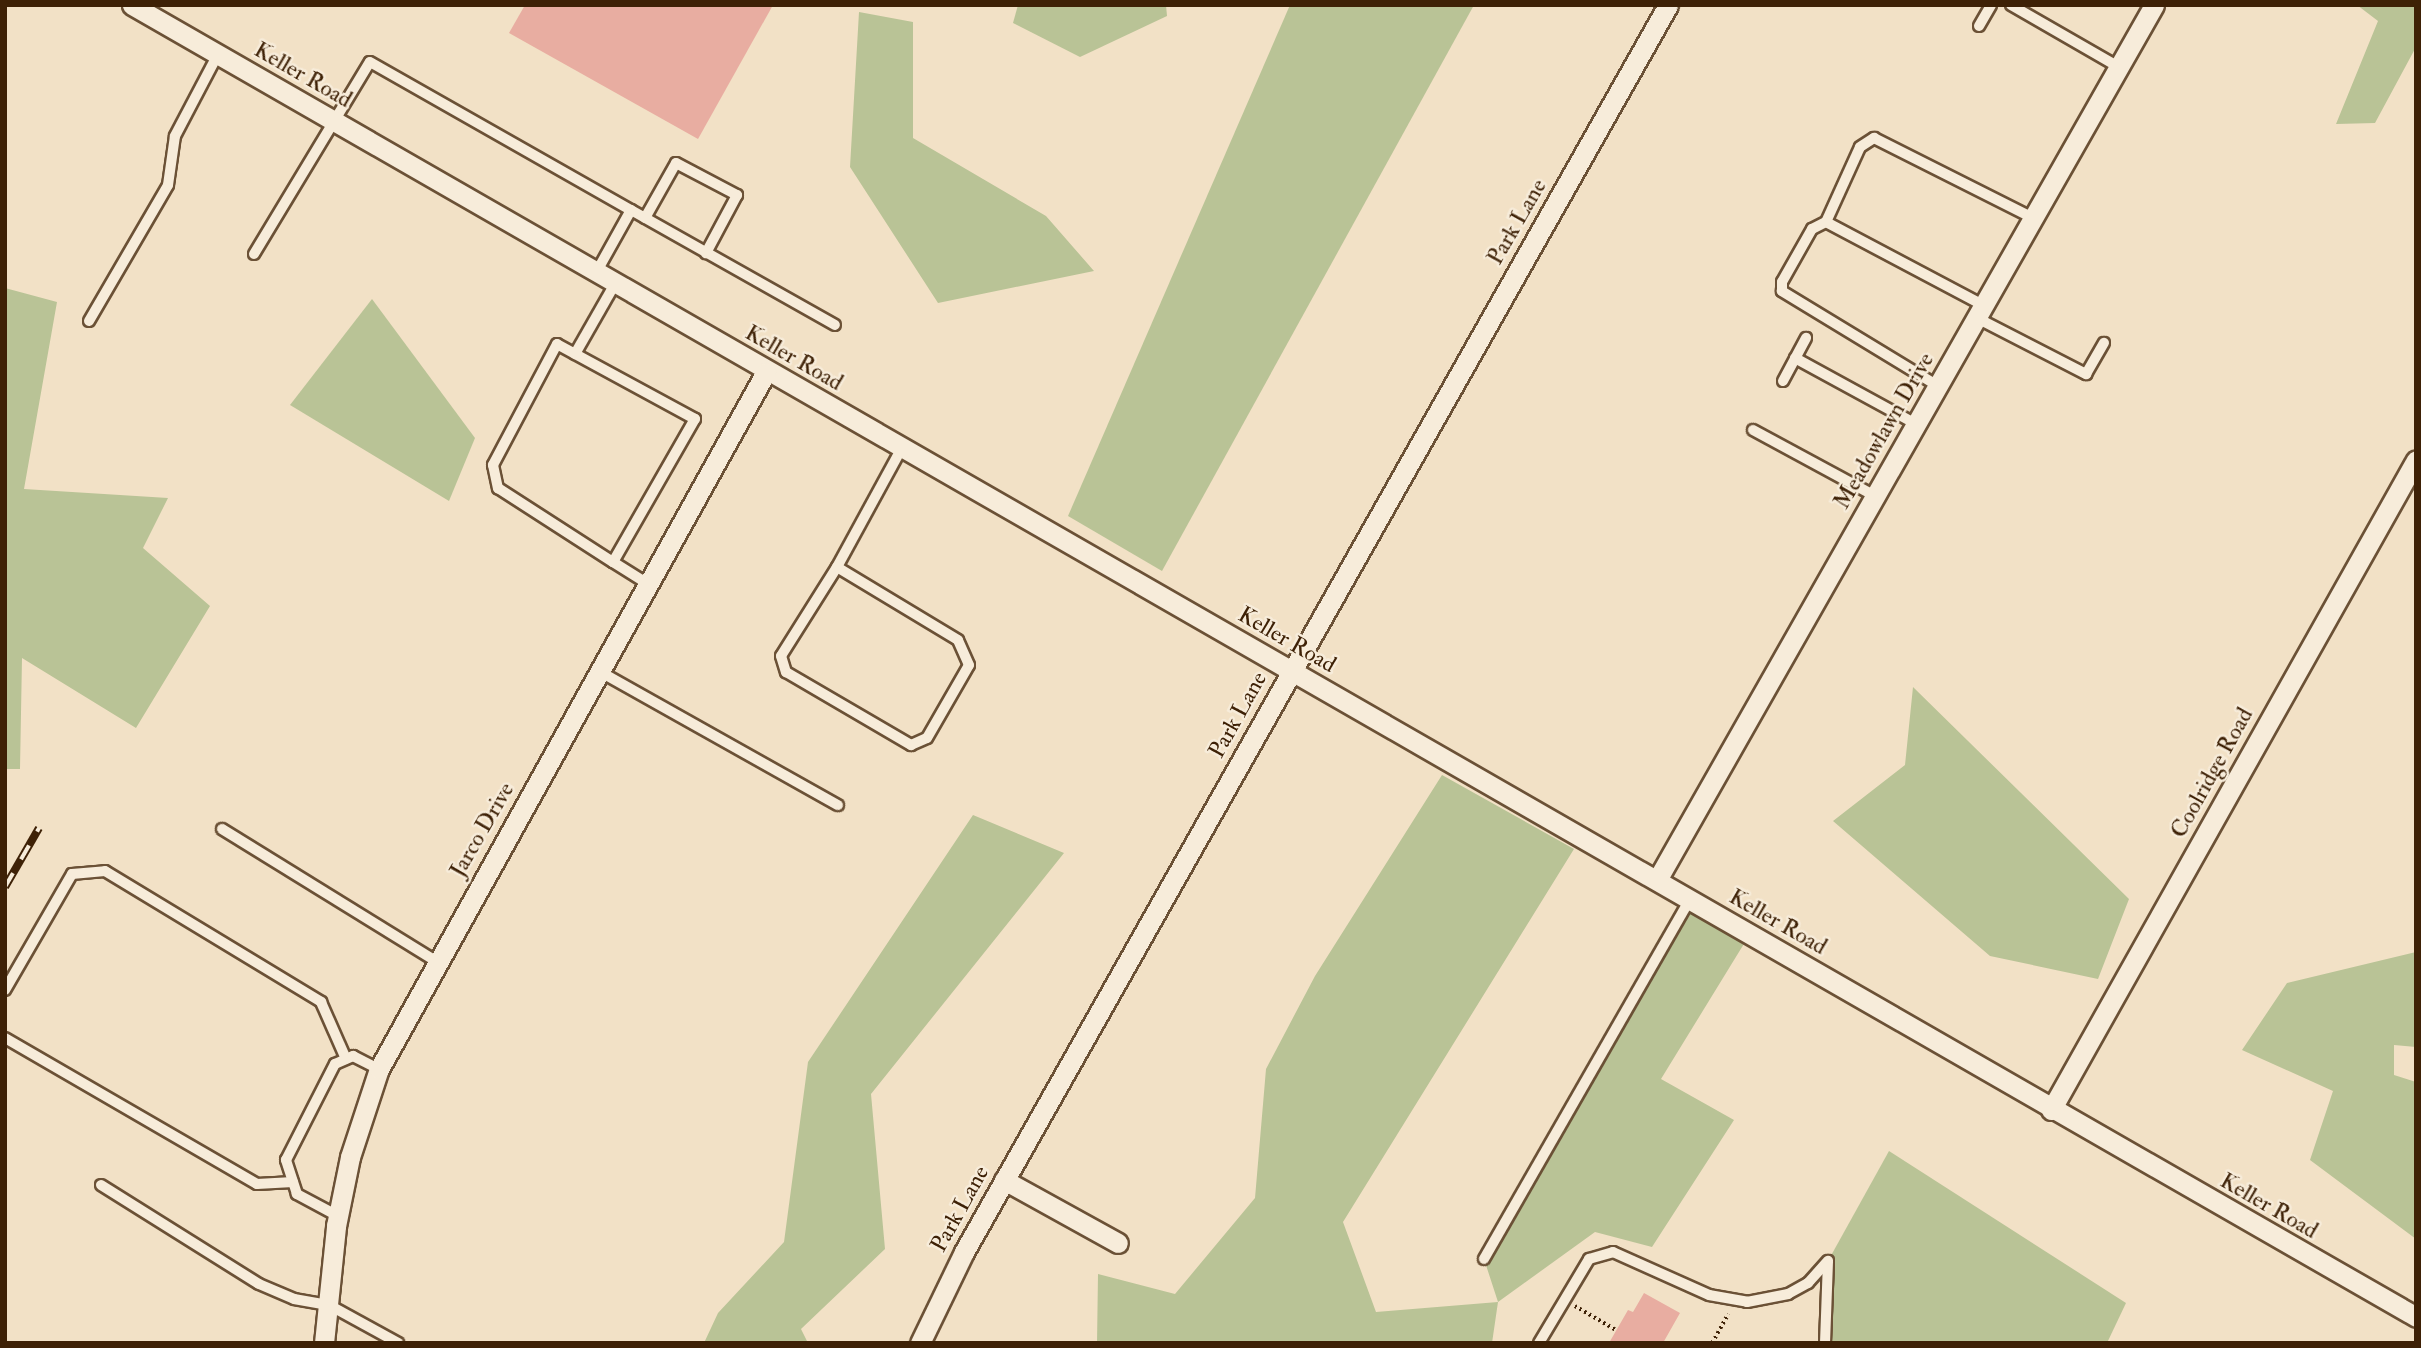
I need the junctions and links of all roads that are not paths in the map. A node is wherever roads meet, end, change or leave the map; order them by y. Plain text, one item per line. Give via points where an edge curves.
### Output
1 (132, 5) edge
2 (1668, 5) edge
3 (1991, 5) edge
4 (2011, 5) edge
5 (2154, 5) edge
6 (1979, 26) dead end
7 (218, 54) junction
8 (2119, 67) junction
9 (336, 123) junction
10 (631, 210) junction
11 (645, 218) junction
12 (2033, 218) junction
13 (1826, 222) junction
14 (706, 253) junction
15 (254, 254) dead end
16 (597, 271) junction
17 (616, 282) junction
18 (1980, 312) junction
19 (89, 321) dead end
20 (835, 325) dead end
21 (1806, 338) dead end
22 (2104, 343) dead end
23 (575, 354) junction
24 (1795, 358) junction
25 (766, 372) junction
26 (1783, 381) dead end
27 (1938, 386) junction
28 (1916, 424) junction
29 (1753, 430) dead end
30 (902, 448) junction
31 (2416, 460) edge
32 (1875, 496) junction
33 (613, 562) junction
34 (837, 567) junction
35 (648, 584) junction
36 (599, 671) junction
37 (1291, 671) junction
38 (838, 805) dead end
39 (222, 829) dead end
40 (1657, 880) junction
41 (1690, 899) junction
42 (436, 961) junction
43 (5, 990) edge
44 (5, 1038) edge
45 (346, 1059) junction
46 (379, 1069) junction
47 (2051, 1110) junction
48 (1004, 1180) junction
49 (293, 1182) junction
50 (101, 1185) dead end
51 (338, 1216) junction
52 (1118, 1243) dead end
53 (1484, 1259) dead end
54 (329, 1305) junction
55 (2416, 1317) edge
56 (324, 1343) edge
57 (398, 1343) edge
58 (920, 1343) edge
59 (1539, 1343) edge
60 (1825, 1343) edge

1 - 7 street, Keller Road
2 - 37 street, Park Lane
3 - 6 lane
4 - 8 lane
5 - 8 street, Meadowlawn Drive
7 - 9 street, Keller Road
7 - 19 lane via 175,136 167,185
8 - 12 street, Meadowlawn Drive
9 - 10 lane via 370,62
9 - 15 lane
9 - 16 street, Keller Road
10 - 11 lane
10 - 16 lane
11 - 14 lane
11 - 14 lane via 676,163 737,195
12 - 13 lane via 1874,138 1860,147
12 - 18 street, Meadowlawn Drive
13 - 18 lane
13 - 27 lane via 1812,229 1782,291
14 - 20 lane
16 - 17 street, Keller Road
17 - 23 lane
17 - 25 street, Keller Road
18 - 22 lane via 2086,374
18 - 27 street, Meadowlawn Drive
21 - 24 lane
23 - 33 lane via 695,418
23 - 33 lane via 557,344 494,465 498,488
24 - 26 lane
24 - 28 lane
25 - 30 street, Keller Road
25 - 35 street, Jarco Drive
27 - 28 street, Meadowlawn Drive
28 - 32 street, Meadowlawn Drive
29 - 32 lane
30 - 34 lane
30 - 37 street, Keller Road
31 - 47 street, Coolridge Road
32 - 40 street, Meadowlawn Drive
33 - 35 lane
34 - 34 lane via 958,640 969,665 927,738 911,746 786,672 781,656
35 - 36 street, Jarco Drive
36 - 38 lane
36 - 42 street, Jarco Drive
37 - 40 street, Keller Road
37 - 48 street, Park Lane
39 - 42 lane
40 - 41 street, Keller Road
41 - 47 street, Keller Road
41 - 53 lane
42 - 46 street, Jarco Drive
43 - 45 lane via 72,874 105,871 321,1002
44 - 49 lane via 257,1184
45 - 46 lane via 353,1056
45 - 49 lane via 335,1063 285,1160
46 - 51 street, Jarco Drive via 350,1157
47 - 55 street, Keller Road
48 - 52 street
48 - 58 street, Park Lane
49 - 51 lane via 297,1194
50 - 54 lane via 259,1284 294,1299
51 - 54 street, Jarco Drive
54 - 56 street, Jarco Drive
54 - 57 lane
59 - 60 lane via 1589,1259 1613,1252 1709,1295 1747,1302 1788,1294 1808,1283 1828,1261

